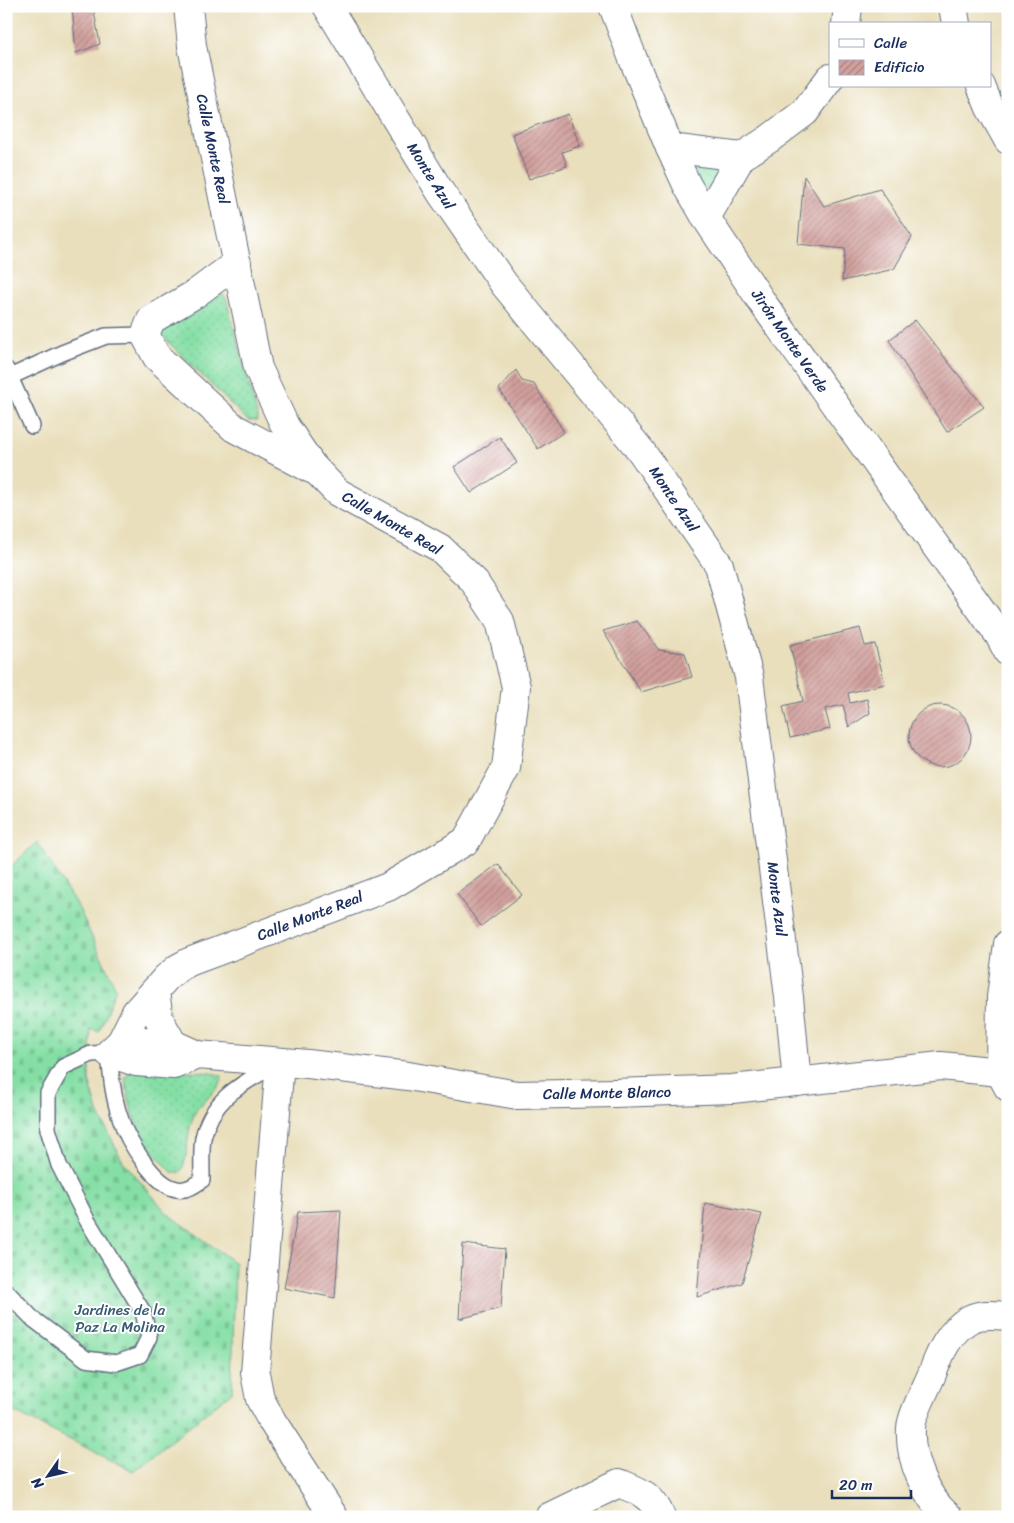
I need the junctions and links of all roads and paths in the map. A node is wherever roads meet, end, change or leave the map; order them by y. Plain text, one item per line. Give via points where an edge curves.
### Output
1 (188, 6) edge
2 (327, 6) edge
3 (613, 6) edge
4 (848, 6) edge
5 (953, 6) edge
6 (846, 22) edge
7 (956, 22) edge
8 (829, 79) edge
9 (982, 88) edge
10 (1008, 140) edge
11 (670, 148) junction
12 (741, 157) junction
13 (706, 218) junction
14 (236, 263) junction
15 (145, 335) junction
16 (8, 373) edge
17 (32, 426) dead end
18 (318, 472) junction
19 (1008, 652) edge
20 (1008, 944) edge
21 (155, 992) junction
22 (173, 1044) junction
23 (115, 1047) junction
24 (197, 1055) junction
25 (280, 1062) junction
26 (1004, 1080) edge
27 (797, 1082) junction
28 (6, 1292) edge
29 (1008, 1316) edge
30 (334, 1517) edge
31 (549, 1517) edge
32 (661, 1517) edge
33 (949, 1517) edge

1 - 14 street, Calle Monte Real via 192,46
2 - 27 street, Monte Azul via 441,194 504,284 642,451 719,565 750,677
3 - 11 street, Jirón Monte Verde
4 - 6 street
5 - 7 street
8 - 12 street via 805,112
9 - 10 street
11 - 12 street
11 - 13 street, Jirón Monte Verde
12 - 13 street
13 - 19 street, Jirón Monte Verde
14 - 15 street via 195,294 152,320
14 - 18 street, Calle Monte Real via 258,368 285,426
15 - 16 lane via 106,336
15 - 18 street via 157,357 234,428
16 - 17 lane
18 - 21 street, Calle Monte Real via 337,492 440,548 472,580 500,621 516,687 506,768 466,841 388,887 189,962 166,978
20 - 26 street via 1001,996
21 - 22 street via 159,1019
21 - 23 street, Calle Monte Real via 136,1012
22 - 23 street, Calle Monte Blanco via 134,1040
22 - 24 street, Calle Monte Blanco
23 - 24 street, Calle Monte Blanco via 136,1062 174,1065
23 - 25 lane via 112,1089 121,1122 140,1157 159,1180 177,1189 193,1187 202,1180 203,1139 209,1120 221,1100
23 - 28 lane, Calle Monte Blanco via 63,1067 48,1094 48,1129 59,1165 87,1220 143,1312 149,1337 140,1355 116,1363 86,1359 32,1319
24 - 25 street, Calle Monte Blanco
25 - 27 street, Calle Monte Blanco via 408,1076 517,1095 732,1089
25 - 30 street via 254,1373 260,1399 272,1421
26 - 27 street, Calle Monte Blanco via 941,1066
29 - 33 street via 972,1318 957,1328 942,1348 910,1426 912,1453 921,1481
31 - 32 street via 619,1483 643,1492 657,1507

